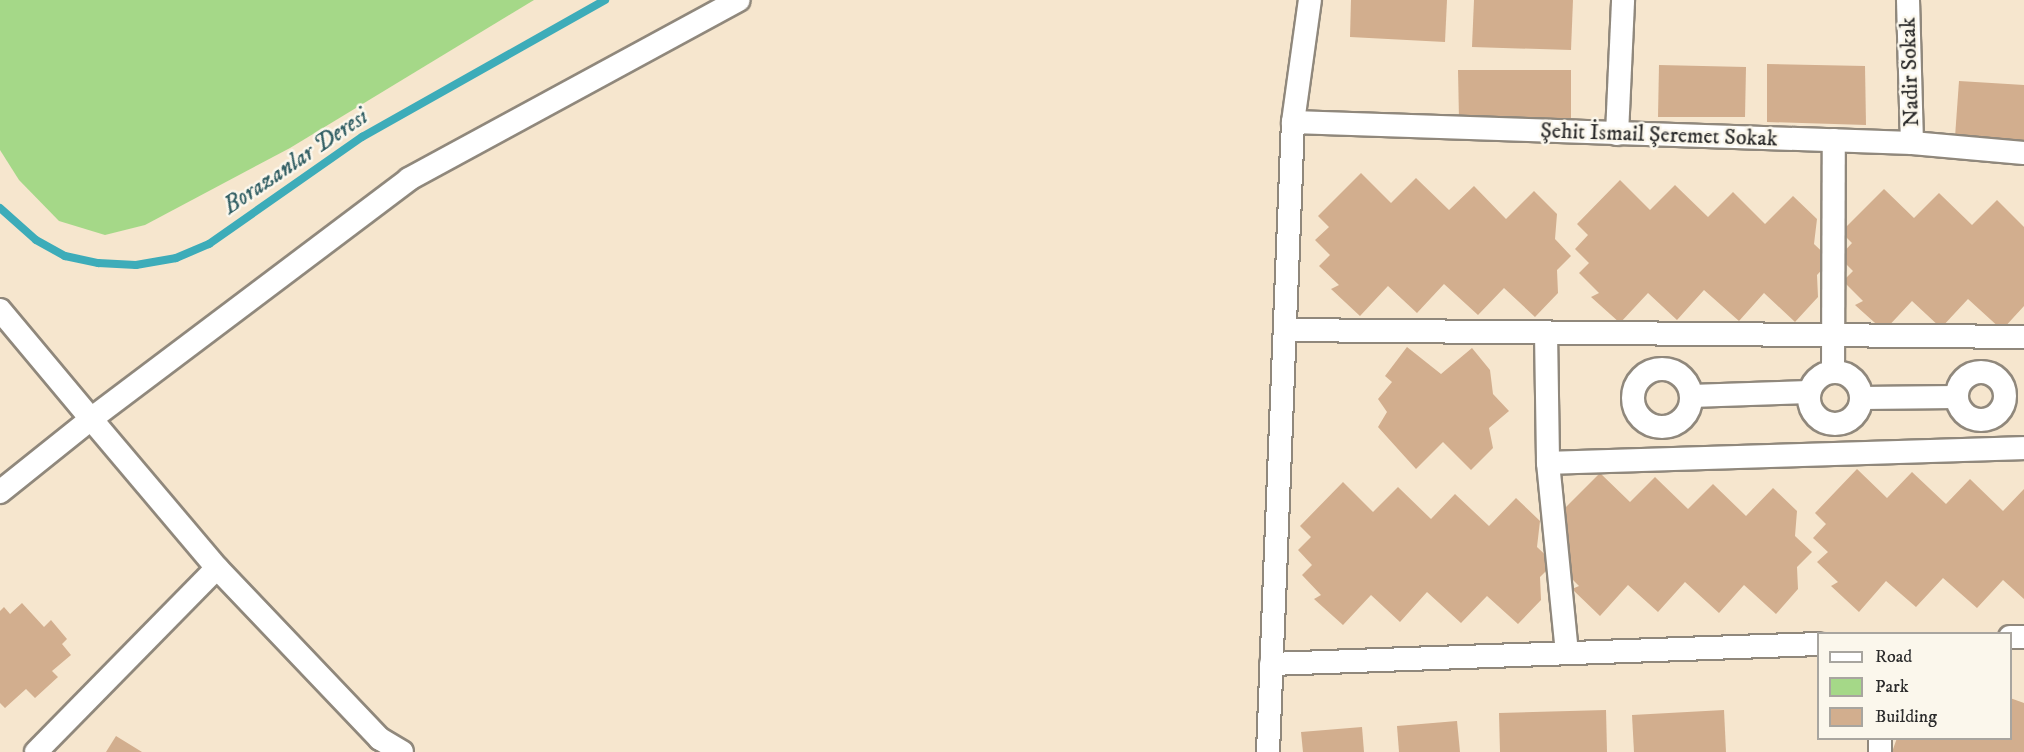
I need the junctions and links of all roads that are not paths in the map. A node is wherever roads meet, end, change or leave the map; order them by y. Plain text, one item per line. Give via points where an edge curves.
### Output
1 (739, 0) edge
2 (1310, 0) edge
3 (1623, 0) edge
4 (1908, 0) edge
5 (1293, 122) junction
6 (1617, 134) junction
7 (1834, 140) junction
8 (1912, 143) junction
9 (2024, 153) edge
10 (0, 310) edge
11 (1285, 330) junction
12 (1546, 332) junction
13 (1678, 334) junction
14 (1836, 335) junction
15 (1976, 337) junction
16 (2024, 337) edge
17 (1668, 369) junction
18 (1833, 371) junction
19 (1980, 373) junction
20 (1809, 392) junction
21 (1691, 396) junction
22 (1957, 397) junction
23 (1861, 399) junction
24 (90, 418) junction
25 (1976, 420) junction
26 (1831, 424) junction
27 (1664, 427) junction
28 (2024, 448) edge
29 (1973, 450) junction
30 (1831, 454) junction
31 (1669, 460) junction
32 (1548, 463) junction
33 (0, 492) edge
34 (217, 568) junction
35 (1817, 644) edge
36 (1567, 654) junction
37 (1271, 664) junction
38 (36, 752) edge
39 (402, 752) edge
40 (1268, 752) edge

1 - 24 street via 410,179
2 - 5 street
3 - 6 street
4 - 8 street, Nadir Sokak
5 - 6 street, Şehit İsmail Şeremet Sokak
5 - 11 street
6 - 7 street, Şehit İsmail Şeremet Sokak
7 - 8 street, Şehit İsmail Şeremet Sokak
7 - 14 street
8 - 9 street, Şehit İsmail Şeremet Sokak
10 - 24 street
11 - 12 street
11 - 37 street
12 - 13 street
12 - 32 street
13 - 14 street
13 - 17 street
14 - 15 street
14 - 18 street
15 - 16 street
15 - 19 street
17 - 21 street via 1685,380
17 - 27 street via 1658,369 1640,378 1632,397 1638,416 1646,423
18 - 20 street via 1818,378
18 - 23 street via 1850,376
19 - 22 street via 1961,383
19 - 25 street via 2000,382 2005,397 1992,417
20 - 21 street
20 - 26 street via 1816,416
21 - 27 street via 1686,414
22 - 23 street
22 - 25 street via 1962,411
23 - 26 street via 1848,421
24 - 33 street
24 - 34 street
25 - 29 street
26 - 30 street
27 - 31 street
28 - 29 street
29 - 30 street
30 - 31 street
31 - 32 street
32 - 36 street
34 - 38 street
34 - 39 street via 380,739
35 - 36 street
36 - 37 street
37 - 40 street

